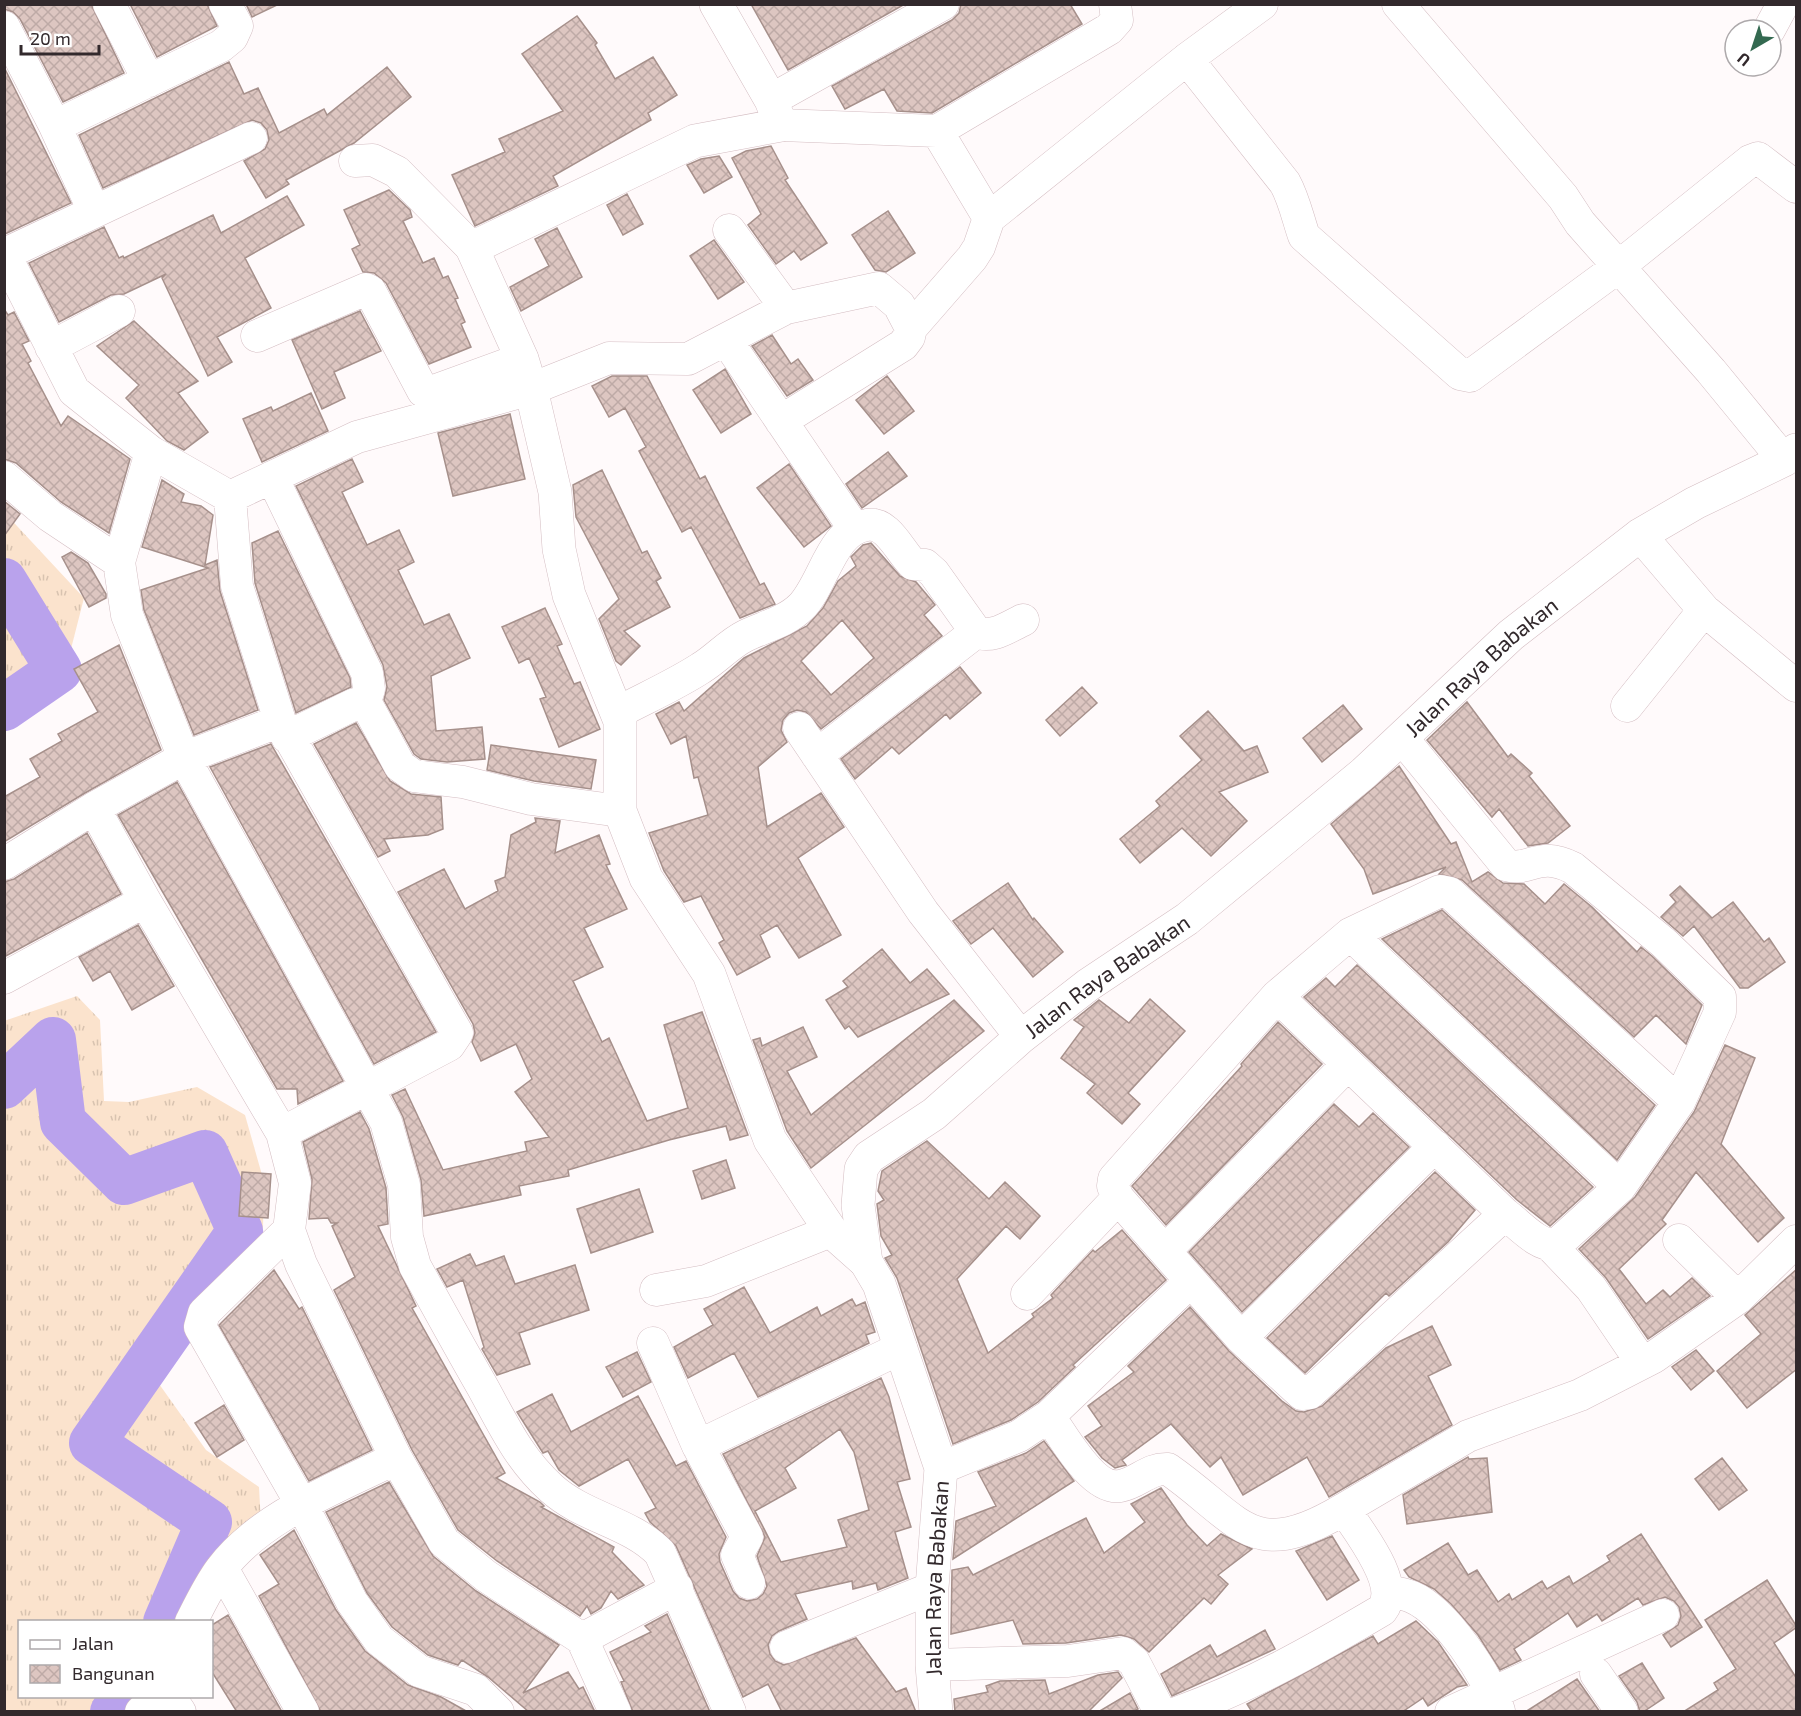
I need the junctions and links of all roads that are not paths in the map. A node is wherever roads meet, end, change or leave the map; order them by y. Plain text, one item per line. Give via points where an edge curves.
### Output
1 (109, 4) edge
2 (225, 4) edge
3 (716, 4) edge
4 (943, 4) edge
5 (1115, 4) edge
6 (1262, 4) edge
7 (1398, 4) edge
8 (1783, 4) edge
9 (1775, 18) edge
10 (4, 27) edge
11 (1187, 59) junction
12 (149, 81) junction
13 (776, 112) junction
14 (55, 126) junction
15 (937, 131) junction
16 (251, 138) dead end
17 (356, 160) dead end
18 (1797, 188) edge
19 (94, 211) junction
20 (989, 218) junction
21 (729, 230) dead end
22 (472, 248) junction
23 (5, 254) edge
24 (1618, 267) junction
25 (786, 308) junction
26 (119, 311) dead end
27 (911, 328) junction
28 (256, 336) dead end
29 (727, 341) junction
30 (51, 347) junction
31 (526, 374) junction
32 (781, 421) junction
33 (152, 452) junction
34 (1790, 455) edge
35 (4, 477) edge
36 (272, 477) junction
37 (230, 497) junction
38 (854, 528) junction
39 (1640, 535) junction
40 (119, 562) junction
41 (1704, 610) junction
42 (1023, 620) dead end
43 (976, 632) junction
44 (1797, 686) edge
45 (364, 705) junction
46 (1627, 706) dead end
47 (617, 713) junction
48 (799, 728) dead end
49 (284, 729) junction
50 (1402, 738) junction
51 (818, 755) junction
52 (184, 758) junction
53 (94, 808) junction
54 (620, 811) junction
55 (4, 864) edge
56 (145, 901) junction
57 (1350, 934) junction
58 (4, 978) edge
59 (1277, 996) junction
60 (1021, 1037) junction
61 (1348, 1064) junction
62 (368, 1088) junction
63 (1679, 1102) junction
64 (282, 1133) junction
65 (1435, 1146) junction
66 (1620, 1187) junction
67 (1118, 1198) junction
68 (1506, 1214) junction
69 (290, 1230) junction
70 (831, 1231) junction
71 (1679, 1240) dead end
72 (1797, 1241) edge
73 (1550, 1245) junction
74 (1165, 1251) junction
75 (866, 1262) junction
76 (1191, 1281) junction
77 (656, 1290) dead end
78 (1027, 1294) dead end
79 (1738, 1298) junction
80 (1241, 1338) junction
81 (653, 1343) dead end
82 (901, 1348) junction
83 (1642, 1363) junction
84 (1049, 1416) junction
85 (698, 1446) junction
86 (396, 1458) junction
87 (941, 1468) junction
88 (302, 1505) junction
89 (1344, 1509) junction
90 (222, 1568) junction
91 (749, 1583) dead end
92 (677, 1588) junction
93 (932, 1588) junction
94 (1389, 1591) junction
95 (1663, 1615) dead end
96 (192, 1620) edge
97 (582, 1639) junction
98 (786, 1647) dead end
99 (932, 1665) junction
100 (1596, 1674) dead end
101 (155, 1698) edge
102 (170, 1698) edge
103 (1496, 1701) edge
104 (141, 1712) edge
105 (180, 1712) edge
106 (303, 1712) edge
107 (498, 1712) edge
108 (615, 1712) edge
109 (730, 1712) edge
110 (936, 1712) edge
111 (1160, 1712) edge
112 (1179, 1712) edge
113 (1451, 1712) edge
114 (1622, 1712) edge

1 - 12 street
2 - 12 street via 237,27 232,37
3 - 13 street
4 - 13 street
5 - 15 street via 1117,20 1109,29
6 - 11 street
7 - 24 street
8 - 9 street
10 - 14 street
11 - 20 street
11 - 24 street via 1285,183 1304,236 1460,374 1470,376 1481,369
12 - 14 street
13 - 15 street
13 - 22 street via 695,141
14 - 19 street
15 - 20 street
16 - 19 street
17 - 22 street via 373,160 397,172
18 - 24 street via 1758,158 1750,161
19 - 23 street
20 - 27 street via 972,258
21 - 25 street
22 - 31 street
23 - 30 street
24 - 34 street
25 - 27 street via 879,288 899,305
25 - 29 street
26 - 30 street
27 - 32 street via 903,345
28 - 31 street via 366,289 423,391
29 - 31 street via 688,359 609,358
29 - 32 street
30 - 33 street via 74,391
31 - 36 street via 357,437
31 - 47 street via 555,492 559,549 569,595
32 - 38 street
33 - 37 street
33 - 40 street
34 - 39 street, Jalan Raya Babakan via 1695,502
35 - 40 street via 50,516
36 - 37 street
36 - 45 street via 367,673 369,689
37 - 49 street via 237,586
38 - 43 street via 875,524 884,530 913,564 925,565 934,573
38 - 47 street via 834,551 813,595 798,609 746,635 701,668
39 - 41 street
39 - 50 street, Jalan Raya Babakan via 1511,635
40 - 52 street via 127,615
41 - 44 street
41 - 46 street
42 - 43 street via 993,633
43 - 51 street
45 - 49 street via 355,704
45 - 54 street via 400,766 414,776 454,780 531,799
47 - 54 street
48 - 51 street
49 - 52 street
49 - 62 street via 457,1033 449,1045
50 - 60 street, Jalan Raya Babakan via 1186,919 1088,985
50 - 63 street via 1506,865 1544,859 1573,868 1664,943 1720,997 1720,1012
51 - 60 street via 923,912
52 - 53 street
52 - 62 street
53 - 55 street
53 - 56 street
54 - 70 street via 646,878 709,974 771,1140
56 - 58 street
56 - 64 street
57 - 59 street
57 - 63 street via 1440,891 1450,893
57 - 66 street
59 - 61 street
59 - 67 street via 1114,1179
60 - 75 street, Jalan Raya Babakan via 934,1114 869,1157 861,1169 858,1205
61 - 65 street
61 - 74 street
62 - 64 street
62 - 92 street via 386,1122 404,1185 406,1237 415,1266 525,1463 582,1511 649,1542 660,1553
63 - 66 street
64 - 69 street via 295,1183
65 - 68 street
65 - 80 street
66 - 73 street via 1556,1245
67 - 74 street
67 - 78 street
68 - 73 street
68 - 80 street via 1310,1393 1302,1394
69 - 86 street via 301,1264
69 - 88 street via 204,1313 200,1327
70 - 75 street
70 - 77 street via 706,1281
71 - 79 street
72 - 79 street
73 - 83 street via 1591,1287
74 - 76 street
75 - 82 street, Jalan Raya Babakan via 879,1284
76 - 80 street
76 - 84 street
79 - 83 street
81 - 85 street
82 - 85 street
82 - 87 street, Jalan Raya Babakan
83 - 89 street via 1580,1395 1468,1436
84 - 87 street via 1019,1437
84 - 89 street via 1092,1476 1106,1486 1120,1486 1152,1470 1168,1469 1244,1528 1264,1536 1316,1526
85 - 91 street via 747,1537 737,1555
86 - 88 street
86 - 97 street via 444,1542 486,1576
87 - 93 street, Jalan Raya Babakan
88 - 90 street via 261,1531
88 - 107 street via 352,1602 379,1640 419,1671 476,1690
89 - 94 street via 1376,1559
90 - 96 street
90 - 106 street
92 - 97 street
92 - 109 street
93 - 98 street
93 - 99 street, Jalan Raya Babakan
94 - 103 street via 1413,1598 1451,1628
94 - 112 street via 1389,1602 1382,1610 1310,1652 1232,1692
95 - 103 street
97 - 108 street
99 - 110 street, Jalan Raya Babakan
99 - 111 street via 1068,1661 1123,1653 1134,1662
100 - 114 street
101 - 104 street
102 - 105 street
103 - 113 street

